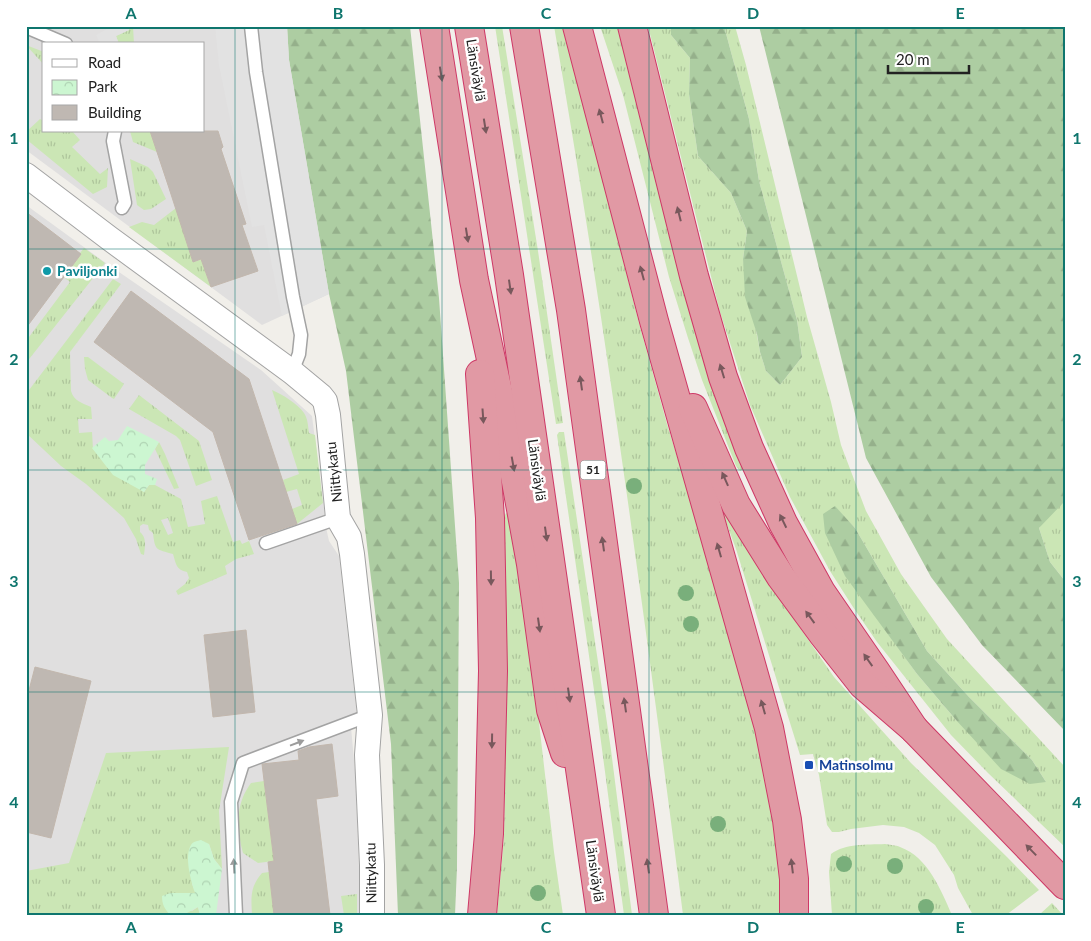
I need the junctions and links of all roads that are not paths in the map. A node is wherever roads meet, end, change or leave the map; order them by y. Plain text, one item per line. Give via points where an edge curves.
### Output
1 (251, 26) edge
2 (434, 26) edge
3 (469, 26) edge
4 (524, 26) edge
5 (577, 26) edge
6 (632, 26) edge
7 (26, 27) edge
8 (61, 42) edge
9 (115, 132) edge
10 (26, 175) edge
11 (122, 208) dead end
12 (474, 280) junction
13 (654, 321) junction
14 (292, 372) junction
15 (338, 518) junction
16 (266, 543) dead end
17 (370, 715) junction
18 (914, 729) junction
19 (587, 816) junction
20 (1065, 885) edge
21 (236, 915) edge
22 (372, 915) edge
23 (482, 915) edge
24 (601, 915) edge
25 (654, 915) edge
26 (794, 915) edge

1 - 14 lane via 301,335 299,354
2 -> 12 highway
3 -> 19 highway, Länsiväylä
25 -> 4 highway, 51 via 571,310
13 -> 5 highway
18 -> 6 highway via 821,592 783,523 749,448 723,377 694,276
7 - 8 lane
9 - 11 lane via 113,141 125,203
10 - 14 street, Niittykatu
12 -> 19 highway via 531,564 551,710
12 -> 23 highway via 490,518 493,671 489,834
18 -> 13 highway via 863,685 822,634 736,505
26 -> 13 highway via 794,879 787,820 769,728
14 - 15 street, Niittykatu via 325,401
15 - 16 lane
15 - 17 street, Niittykatu via 349,537 352,554
21 -> 17 lane via 231,802 242,763
17 - 22 street, Niittykatu
20 -> 18 highway
19 - 24 highway, Länsiväylä

